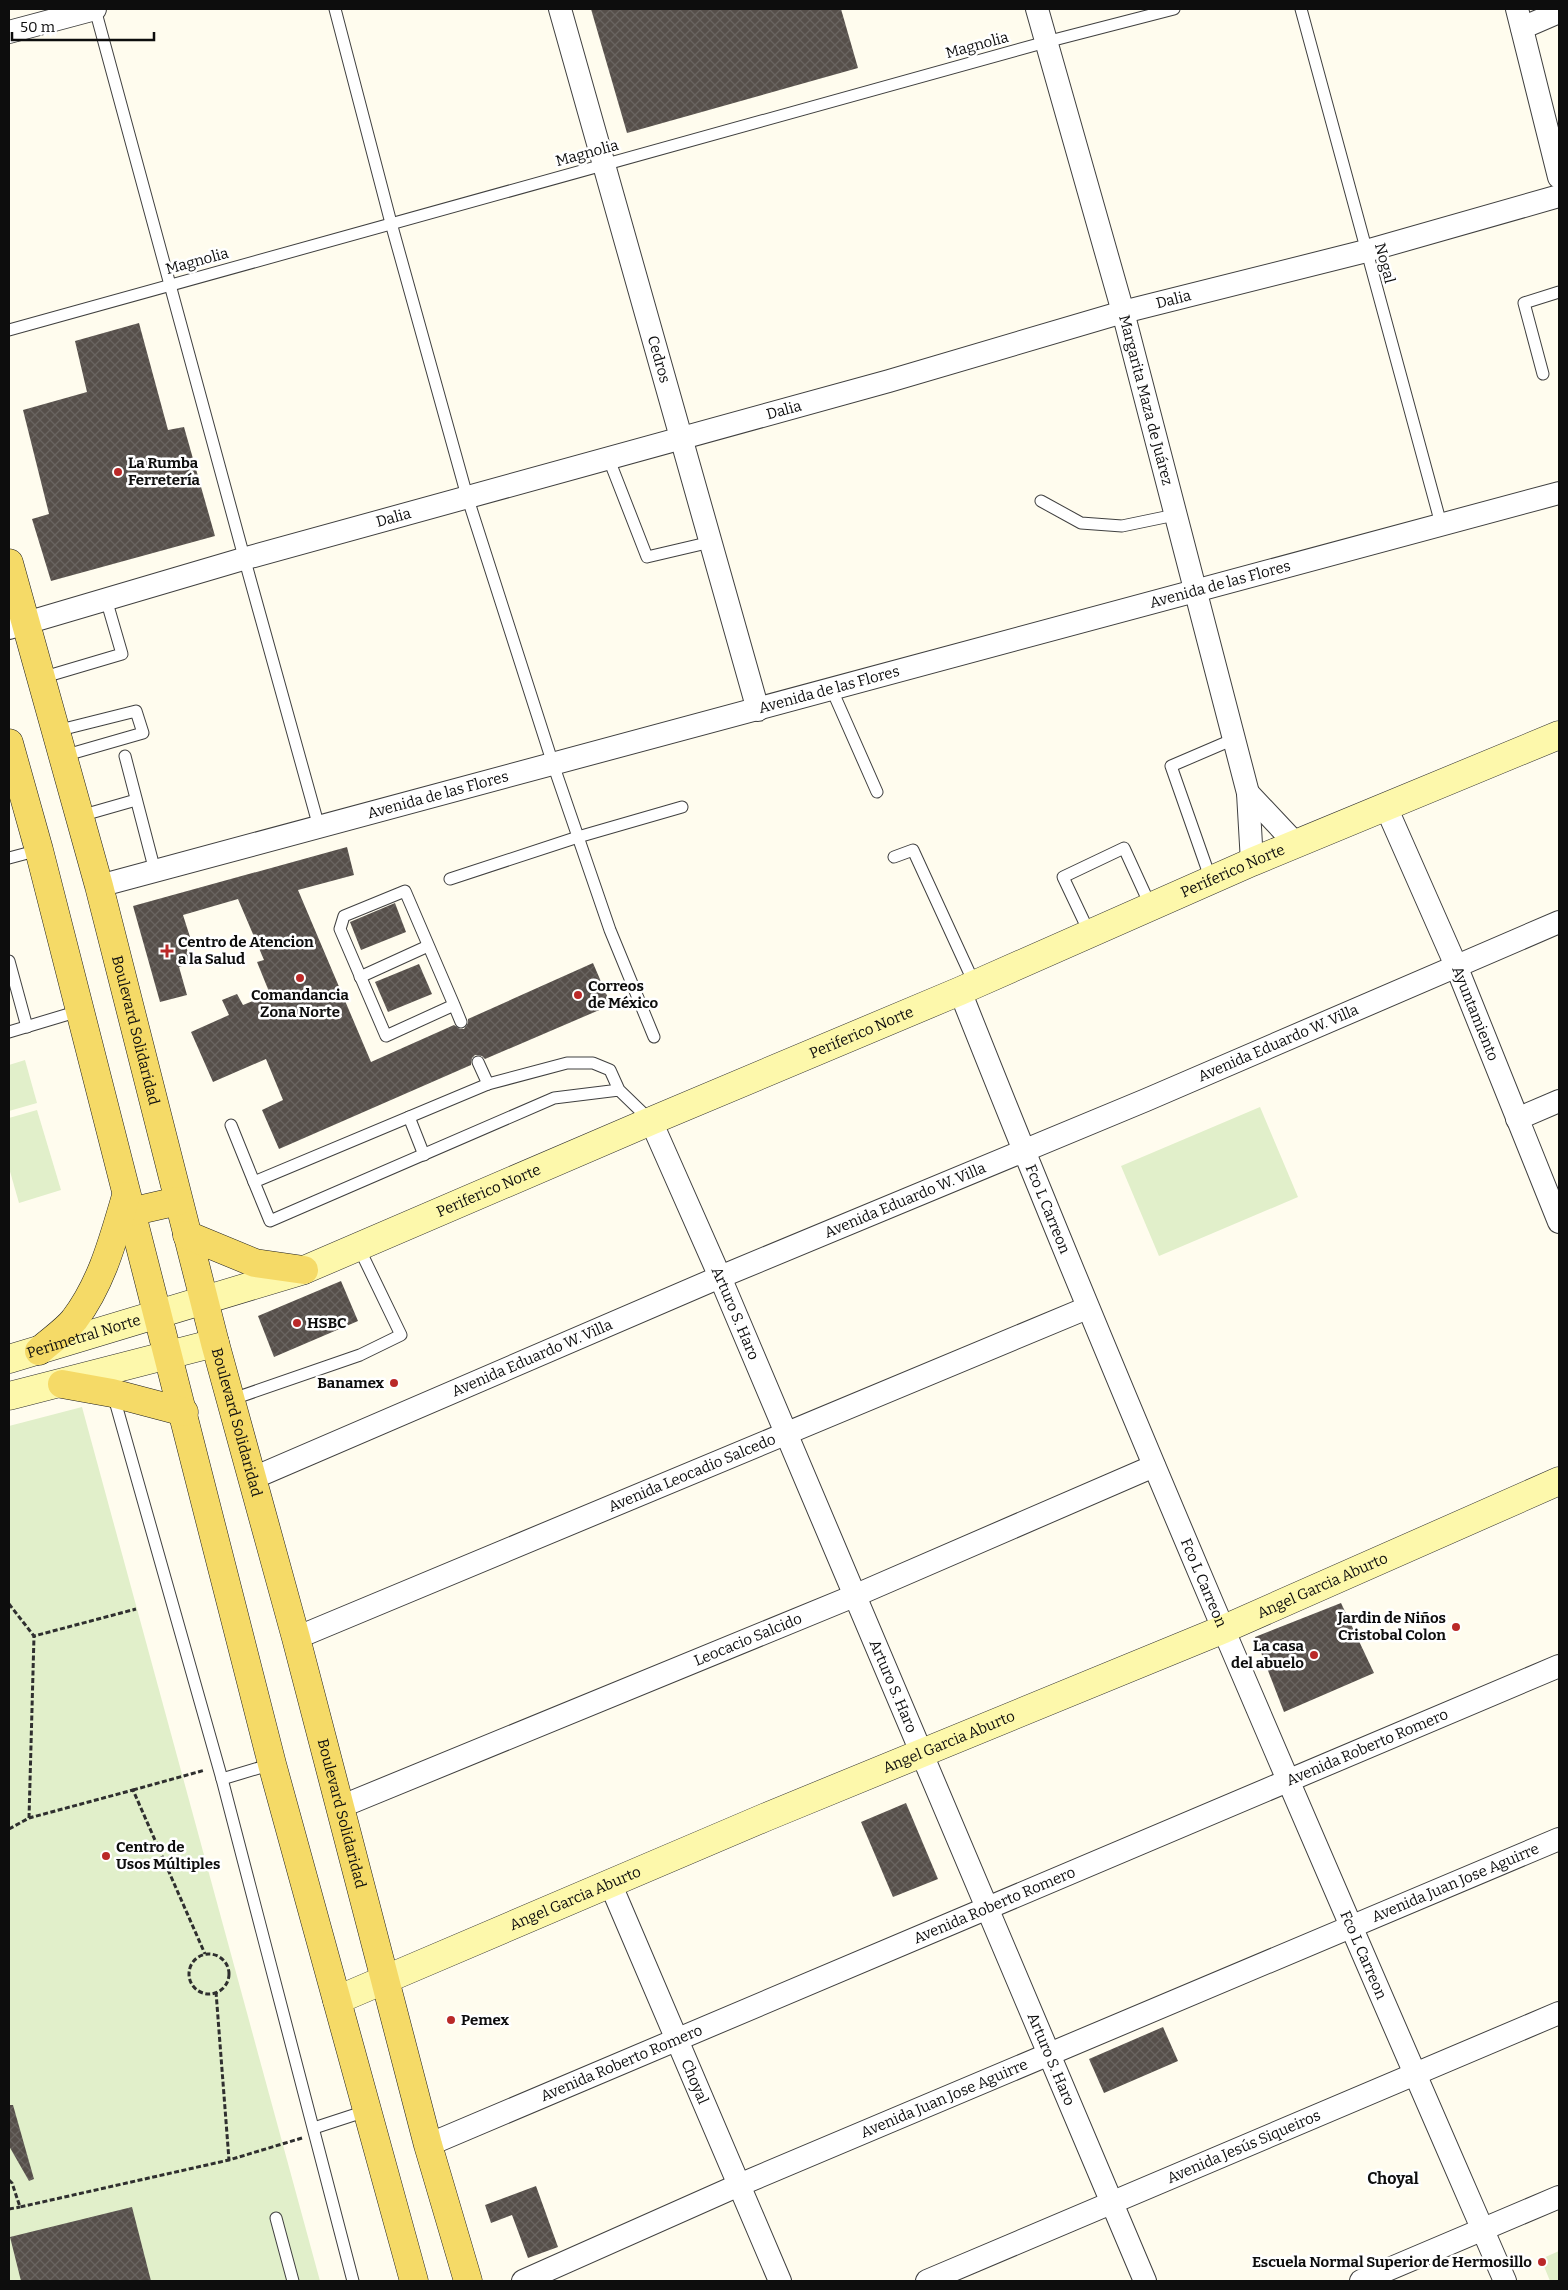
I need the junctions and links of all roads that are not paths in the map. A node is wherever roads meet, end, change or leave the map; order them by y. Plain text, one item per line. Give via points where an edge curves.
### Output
1 (95, 9) edge
2 (335, 9) edge
3 (560, 9) edge
4 (1037, 9) edge
5 (1174, 9) edge
6 (1301, 9) edge
7 (1559, 12) edge
8 (1520, 18) edge
9 (9, 32) edge
10 (1046, 42) junction
11 (604, 164) junction
12 (1559, 177) edge
13 (1559, 196) edge
14 (391, 223) junction
15 (1366, 251) junction
16 (171, 284) junction
17 (1559, 292) edge
18 (1123, 312) junction
19 (9, 330) edge
20 (1543, 374) dead end
21 (682, 437) junction
22 (608, 457) junction
23 (1559, 493) edge
24 (467, 496) junction
25 (1041, 501) dead end
26 (1175, 515) junction
27 (1441, 524) junction
28 (712, 542) junction
29 (243, 559) junction
30 (9, 563) edge
31 (1195, 590) junction
32 (106, 599) junction
33 (17, 626) edge
34 (41, 678) junction
35 (832, 690) junction
36 (758, 710) junction
37 (1559, 735) edge
38 (1234, 739) junction
39 (9, 743) edge
40 (59, 743) junction
41 (125, 756) dead end
42 (553, 764) junction
43 (877, 792) dead end
44 (1248, 793) junction
45 (16, 794) edge
46 (136, 800) junction
47 (682, 807) dead end
48 (1386, 807) junction
49 (80, 816) junction
50 (318, 827) junction
51 (578, 837) junction
52 (1296, 844) junction
53 (39, 850) junction
54 (894, 857) dead end
55 (9, 858) edge
56 (1252, 862) junction
57 (155, 871) junction
58 (450, 879) dead end
59 (1212, 880) junction
60 (100, 886) junction
61 (1152, 907) junction
62 (1559, 922) edge
63 (1090, 934) junction
64 (428, 946) junction
65 (9, 961) edge
66 (1457, 968) junction
67 (360, 977) junction
68 (968, 988) junction
69 (454, 1005) junction
70 (79, 1011) junction
71 (461, 1022) dead end
72 (27, 1027) junction
73 (9, 1032) edge
74 (654, 1037) dead end
75 (478, 1062) dead end
76 (488, 1084) junction
77 (619, 1090) junction
78 (1559, 1102) edge
79 (409, 1117) junction
80 (1517, 1119) junction
81 (651, 1121) junction
82 (231, 1125) dead end
83 (1024, 1152) junction
84 (424, 1155) junction
85 (254, 1182) junction
86 (178, 1201) junction
87 (128, 1203) junction
88 (1559, 1222) edge
89 (187, 1235) junction
90 (359, 1248) junction
91 (304, 1270) junction
92 (720, 1277) junction
93 (204, 1301) junction
94 (1087, 1308) junction
95 (157, 1313) junction
96 (214, 1343) junction
97 (39, 1351) junction
98 (168, 1355) junction
99 (9, 1359) edge
100 (62, 1384) junction
101 (112, 1393) junction
102 (9, 1396) edge
103 (230, 1400) junction
104 (184, 1412) junction
105 (786, 1434) junction
106 (1154, 1466) junction
107 (251, 1479) junction
108 (1559, 1481) edge
109 (854, 1596) junction
110 (1224, 1629) junction
111 (296, 1638) junction
112 (1559, 1666) edge
113 (922, 1754) junction
114 (272, 1764) junction
115 (222, 1779) junction
116 (1288, 1782) junction
117 (340, 1807) junction
118 (1559, 1839) edge
119 (610, 1883) junction
120 (987, 1907) junction
121 (1352, 1927) junction
122 (386, 1980) junction
123 (337, 2000) junction
124 (1559, 2013) edge
125 (676, 2039) junction
126 (1049, 2055) junction
127 (1416, 2073) junction
128 (366, 2111) junction
129 (315, 2131) junction
130 (428, 2145) junction
131 (739, 2186) junction
132 (1559, 2197) edge
133 (1113, 2204) junction
134 (276, 2218) dead end
135 (1483, 2230) junction
136 (293, 2281) edge
137 (353, 2281) edge
138 (414, 2281) edge
139 (468, 2281) edge
140 (523, 2281) edge
141 (780, 2281) edge
142 (927, 2281) edge
143 (1145, 2281) edge
144 (1361, 2281) edge
145 (1505, 2281) edge

1 - 9 street
1 - 16 lane
2 - 14 lane
3 - 11 street, Cedros
4 - 10 street, Margarita Maza de Juárez
5 - 10 lane, Magnolia
6 - 15 lane, Nogal
7 - 8 street
8 - 12 street
10 - 11 lane, Magnolia
10 - 18 street, Margarita Maza de Juárez
11 - 14 lane, Magnolia
11 - 21 street, Cedros
13 - 15 street, Dalia
14 - 16 lane, Magnolia
14 - 24 lane
15 - 18 street, Dalia
15 - 27 lane, Nogal
16 - 19 lane, Magnolia
16 - 29 lane
17 - 20 lane via 1524,303
18 - 21 street, Dalia via 889,381
18 - 26 street, Margarita Maza de Juárez
21 - 22 street, Dalia
21 - 28 street, Cedros
22 - 24 street, Dalia
22 - 28 lane via 647,557
23 - 27 street, Avenida de las Flores
24 - 29 street, Dalia
24 - 42 lane
25 - 26 lane via 1081,523 1122,526
26 - 31 street, Margarita Maza de Juárez
27 - 31 street, Avenida de las Flores
28 - 36 street, Cedros
29 - 32 street, Dalia
29 - 50 lane
30 - 33 main road, Boulevard Solidaridad
31 - 35 street, Avenida de las Flores
31 - 38 street, Margarita Maza de Juárez
32 - 33 street, Dalia
32 - 34 lane via 122,654
33 - 34 main road, Boulevard Solidaridad
34 - 40 main road, Boulevard Solidaridad
35 - 36 street, Avenida de las Flores
35 - 43 lane
36 - 42 street, Avenida de las Flores
37 - 48 street, Periferico Norte
38 - 44 street, Margarita Maza de Juárez
38 - 59 lane via 1171,766
39 - 45 main road
40 - 40 lane via 143,733 136,711
40 - 49 main road, Boulevard Solidaridad
41 - 46 lane
42 - 50 street, Avenida de las Flores
42 - 51 lane
44 - 52 street, Margarita Maza de Juárez
44 - 56 street, Margarita Maza de Juárez
45 - 53 main road
46 - 49 lane
46 - 57 lane
47 - 51 lane
48 - 52 street, Periferico Norte
48 - 66 street, Ayuntamiento
49 - 60 main road, Boulevard Solidaridad
50 - 57 street, Avenida de las Flores
51 - 58 lane
51 - 74 lane via 610,930
52 - 56 street, Periferico Norte
53 - 55 lane
53 - 70 main road
54 - 68 lane via 913,850
56 - 59 street, Periferico Norte
57 - 60 street, Avenida de las Flores
59 - 61 street, Periferico Norte
60 - 86 main road, Boulevard Solidaridad
61 - 63 street, Periferico Norte
61 - 63 lane via 1124,848 1063,876
62 - 66 street, Avenida Eduardo W. Villa
63 - 68 street, Periferico Norte
64 - 67 lane
64 - 67 lane via 405,891 344,916 340,929
64 - 69 lane
65 - 72 lane
66 - 80 street, Ayuntamiento
66 - 83 street, Avenida Eduardo W. Villa
67 - 69 lane via 386,1036
68 - 81 street, Periferico Norte
68 - 83 street, Fco L Carreon
69 - 71 lane
70 - 72 lane
70 - 87 main road
72 - 73 lane
75 - 76 lane
76 - 77 lane via 567,1063 593,1063 610,1070
76 - 79 lane
77 - 81 lane
77 - 84 lane via 554,1098
78 - 80 street
79 - 84 lane
79 - 85 lane
80 - 88 street, Ayuntamiento
81 - 90 street, Periferico Norte
81 - 92 street, Arturo S. Haro
82 - 85 lane
83 - 92 street, Avenida Eduardo W. Villa
83 - 94 street, Fco L Carreon
84 - 85 lane via 270,1221
86 - 87 main road
86 - 89 main road, Boulevard Solidaridad
87 - 95 main road
87 - 97 main road via 96,1285 73,1321
89 - 91 main road via 255,1263
89 - 93 main road, Boulevard Solidaridad
90 - 91 street, Periferico Norte
90 - 103 lane via 401,1335 360,1355
91 - 93 street, Periferico Norte
92 - 105 street, Arturo S. Haro
92 - 107 street, Avenida Eduardo W. Villa
93 - 95 street, Periferico Norte
93 - 96 main road, Boulevard Solidaridad
94 - 105 street, Avenida Leocadio Salcedo
94 - 106 street, Fco L Carreon
95 - 97 street, Perimetral Norte
95 - 98 main road
96 - 98 street
96 - 103 main road, Boulevard Solidaridad
97 - 99 street, Perimetral Norte
98 - 100 street
98 - 104 main road
100 - 101 main road
100 - 102 street
101 - 104 main road
101 - 115 lane
103 - 107 main road, Boulevard Solidaridad
104 - 114 main road
105 - 109 street, Arturo S. Haro
105 - 111 street, Avenida Leocadio Salcedo
106 - 109 street, Leocacio Salcido
106 - 110 street, Fco L Carreon
107 - 111 main road, Boulevard Solidaridad
108 - 110 street, Angel Garcia Aburto
109 - 113 street, Arturo S. Haro
109 - 117 street, Leocacio Salcido
110 - 113 street, Angel Garcia Aburto
110 - 116 street, Fco L Carreon
111 - 117 main road, Boulevard Solidaridad
112 - 116 street, Avenida Roberto Romero
113 - 119 street, Angel Garcia Aburto
113 - 120 street, Arturo S. Haro
114 - 115 lane
114 - 123 main road
115 - 129 lane
116 - 120 street, Avenida Roberto Romero
116 - 121 street, Fco L Carreon
117 - 122 main road, Boulevard Solidaridad
118 - 121 street, Avenida Juan Jose Aguirre
119 - 122 street, Angel Garcia Aburto
119 - 125 street, Choyal
120 - 125 street, Avenida Roberto Romero
120 - 126 street, Arturo S. Haro
121 - 126 street, Avenida Juan Jose Aguirre
121 - 127 street, Fco L Carreon
122 - 123 street, Angel Garcia Aburto
122 - 130 main road, Boulevard Solidaridad
123 - 128 main road
124 - 127 street, Avenida Jesús Siqueiros
125 - 130 street, Avenida Roberto Romero
125 - 131 street, Choyal
126 - 131 street, Avenida Juan Jose Aguirre
126 - 133 street, Arturo S. Haro
127 - 133 street, Avenida Jesús Siqueiros
127 - 135 street, Fco L Carreon
128 - 129 lane
128 - 138 main road
129 - 137 lane
130 - 139 main road, Boulevard Solidaridad
131 - 140 street, Avenida Juan Jose Aguirre
131 - 141 street, Choyal
132 - 135 street
133 - 142 street, Avenida Jesús Siqueiros
133 - 143 street, Arturo S. Haro
134 - 136 lane
135 - 144 street
135 - 145 street, Fco L Carreon

